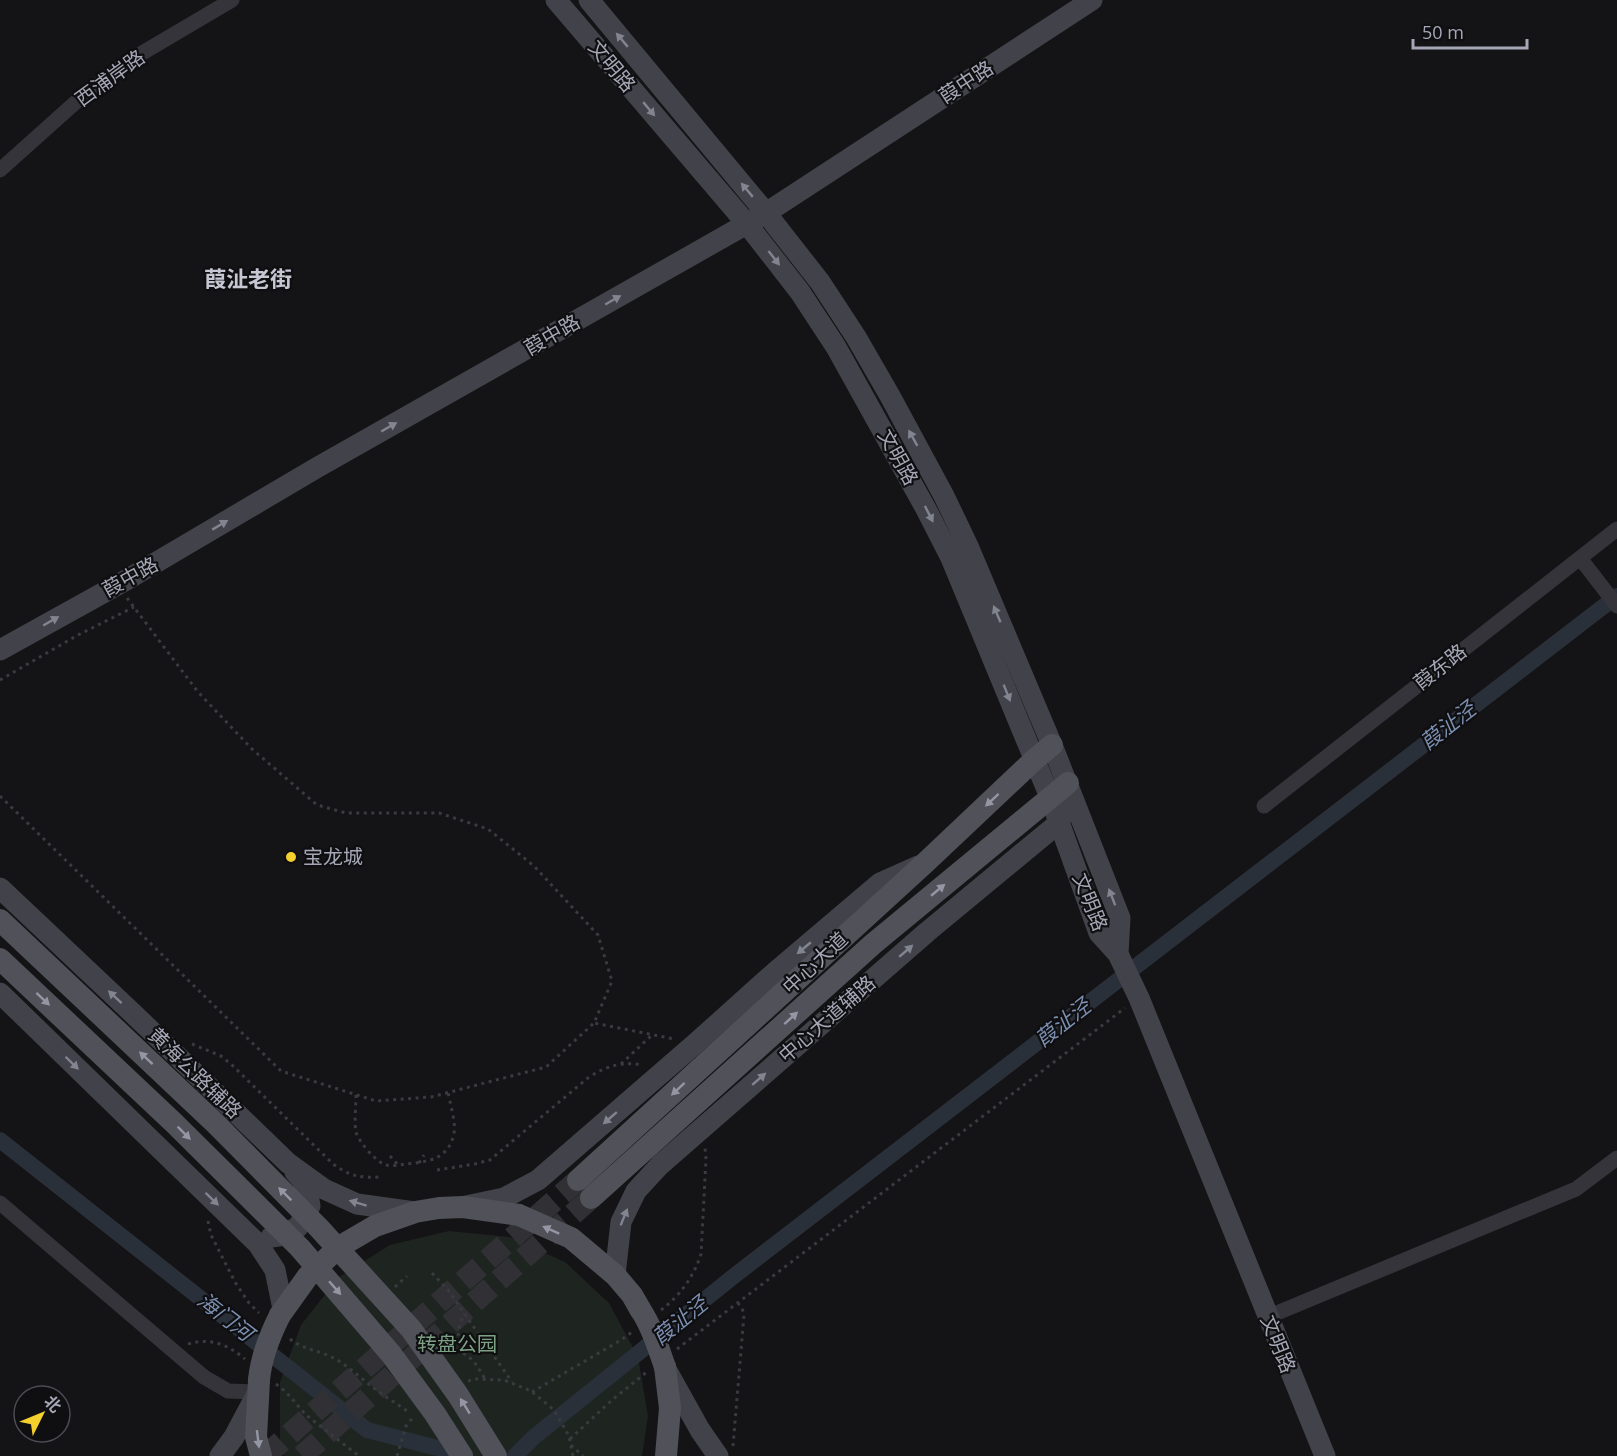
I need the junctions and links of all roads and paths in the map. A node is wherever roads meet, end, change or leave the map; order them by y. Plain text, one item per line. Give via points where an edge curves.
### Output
1 (232, 0) edge
2 (556, 0) edge
3 (589, 0) edge
4 (1092, 0) edge
5 (0, 170) edge
6 (766, 213) junction
7 (747, 224) junction
8 (1617, 529) edge
9 (1580, 558) junction
10 (117, 584) junction
11 (1617, 606) edge
12 (134, 608) junction
13 (0, 650) edge
14 (0, 680) edge
15 (1052, 746) junction
16 (1035, 760) junction
17 (1059, 790) junction
18 (0, 796) edge
19 (1264, 806) dead end
20 (1060, 822) junction
21 (925, 863) junction
22 (0, 888) edge
23 (0, 920) edge
24 (1118, 954) junction
25 (0, 959) edge
26 (0, 993) edge
27 (1138, 998) junction
28 (594, 1023) junction
29 (653, 1035) junction
30 (190, 1043) dead end
31 (696, 1043) junction
32 (621, 1064) junction
33 (666, 1070) junction
34 (448, 1092) junction
35 (356, 1095) junction
36 (702, 1128) junction
37 (424, 1155) dead end
38 (390, 1156) dead end
39 (1617, 1158) edge
40 (288, 1163) junction
41 (419, 1163) junction
42 (398, 1165) junction
43 (437, 1170) dead end
44 (380, 1177) dead end
45 (0, 1203) edge
46 (463, 1207) junction
47 (415, 1212) junction
48 (231, 1217) junction
49 (432, 1273) dead end
50 (615, 1275) junction
51 (738, 1303) junction
52 (282, 1312) junction
53 (465, 1314) junction
54 (646, 1316) junction
55 (1267, 1317) junction
56 (458, 1351) dead end
57 (664, 1362) junction
58 (513, 1384) dead end
59 (259, 1386) junction
60 (532, 1392) dead end
61 (540, 1399) dead end
62 (410, 1421) dead end
63 (570, 1439) junction
64 (571, 1444) junction
65 (220, 1456) edge
66 (261, 1456) edge
67 (397, 1456) edge
68 (462, 1456) edge
69 (496, 1456) edge
70 (573, 1456) edge
71 (583, 1456) edge
72 (666, 1456) edge
73 (718, 1456) edge
74 (733, 1456) edge
75 (1325, 1456) edge

1 - 5 street, 西浦岸路 via 132,59 86,93
2 -> 7 main road, 文明路
6 -> 3 main road, 文明路
4 - 6 main road, 葭中路
6 - 7 main road, 葭中路
15 -> 6 main road, 文明路 via 944,496 856,336
10 -> 7 main road, 葭中路
7 -> 16 main road, 文明路 via 800,292 836,347 926,509 951,558
8 - 9 street, 葭东路
9 - 11 street
9 - 19 street, 葭东路
10 - 12 path
13 -> 10 main road, 葭中路
12 - 14 path
12 - 28 path via 198,692 252,748 317,806 346,813 439,813 488,830 534,866 598,935 612,981
15 - 16 main road, 中心大道
15 - 17 main road, 文明路
16 - 17 main road, 文明路
16 -> 21 main road, 中心大道
17 - 20 main road, 文明路
21 -> 17 main road, 中心大道 via 585,1189
24 -> 17 main road, 文明路 via 1120,918
18 - 35 path via 281,1071
20 - 24 main road, 文明路 via 1099,933
36 -> 20 main road, 中心大道辅路
21 -> 31 main road via 880,883
40 -> 22 main road, 黄海公路辅路
69 -> 23 main road, bridge via 411,1329 319,1228 216,1124
24 - 27 main road, 文明路
25 -> 68 main road, bridge via 300,1248 391,1354
26 -> 48 main road
27 - 51 path
27 - 55 main road, 文明路
28 - 29 path
28 - 34 path via 546,1067
29 - 31 path
29 - 32 path
30 - 44 path via 232,1065 333,1164 362,1178
31 - 33 main road
32 - 33 path via 630,1062
32 - 43 path via 589,1077 490,1160
33 -> 46 main road via 538,1180 504,1198
34 - 35 path via 376,1101
34 - 41 path via 455,1131 450,1146 442,1155
35 - 42 path via 356,1132 379,1162
50 -> 36 main road, 中心大道辅路 via 621,1222 636,1191
36 - 54 path via 706,1159 701,1254 678,1295
37 - 41 path
38 - 42 path
39 - 55 street via 1576,1189
47 -> 40 main road, 黄海公路辅路 via 357,1204 324,1189
40 - 48 main road via 309,1195 310,1206 298,1227 266,1238
41 - 42 path
45 - 59 street via 204,1377 228,1391
46 - 47 main road
50 -> 46 main road via 571,1238 540,1224 519,1215
47 - 52 main road via 375,1226 339,1247 308,1275
48 - 52 main road via 258,1244 275,1270
49 - 53 path
50 - 54 main road
51 - 57 path
51 - 74 path via 744,1316
52 - 59 main road, bridge via 266,1348
53 - 56 path via 460,1321
53 - 58 path
54 - 57 main road, bridge
54 - 60 path via 621,1340
55 - 75 main road, 文明路
57 - 63 path via 612,1400
57 - 72 main road via 670,1408
57 - 73 main road
59 - 65 main road
59 -> 66 main road via 256,1437
61 - 63 path via 554,1410
62 - 67 path
63 - 64 path
64 - 70 path
64 - 71 path

